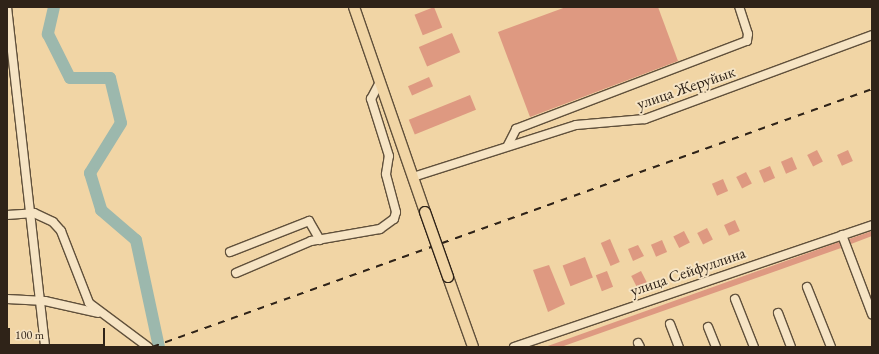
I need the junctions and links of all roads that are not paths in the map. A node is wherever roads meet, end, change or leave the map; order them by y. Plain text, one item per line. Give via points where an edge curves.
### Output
1 (7, 7) edge
2 (354, 7) edge
3 (739, 7) edge
4 (872, 35) edge
5 (380, 82) junction
6 (508, 145) junction
7 (413, 177) junction
8 (7, 215) edge
9 (872, 224) edge
10 (842, 235) junction
11 (320, 240) junction
12 (230, 252) dead end
13 (236, 273) dead end
14 (807, 287) dead end
15 (7, 299) edge
16 (735, 299) dead end
17 (98, 313) junction
18 (778, 313) dead end
19 (872, 314) edge
20 (670, 324) dead end
21 (708, 327) dead end
22 (45, 347) edge
23 (148, 347) edge
24 (473, 347) edge
25 (514, 347) edge
26 (679, 347) edge
27 (716, 347) edge
28 (754, 347) edge
29 (792, 347) edge
30 (831, 347) edge

1 - 22 street
2 - 5 main road
3 - 6 street via 748,34 747,41 516,129
4 - 6 street, улица Жеруйык via 645,119 576,125
5 - 7 main road
5 - 11 street via 371,99 389,156 386,174 396,216 380,229
6 - 7 street, улица Жеруйык
7 - 24 main road, bridge
8 - 17 street via 34,213 53,222 61,231 82,291
9 - 10 street, улица Сейфуллина
10 - 19 street
10 - 25 street, улица Сейфуллина
11 - 12 street via 309,221
11 - 13 street
14 - 30 street
15 - 17 street via 45,301
16 - 28 street
17 - 23 street
18 - 29 street
20 - 26 street
21 - 27 street

